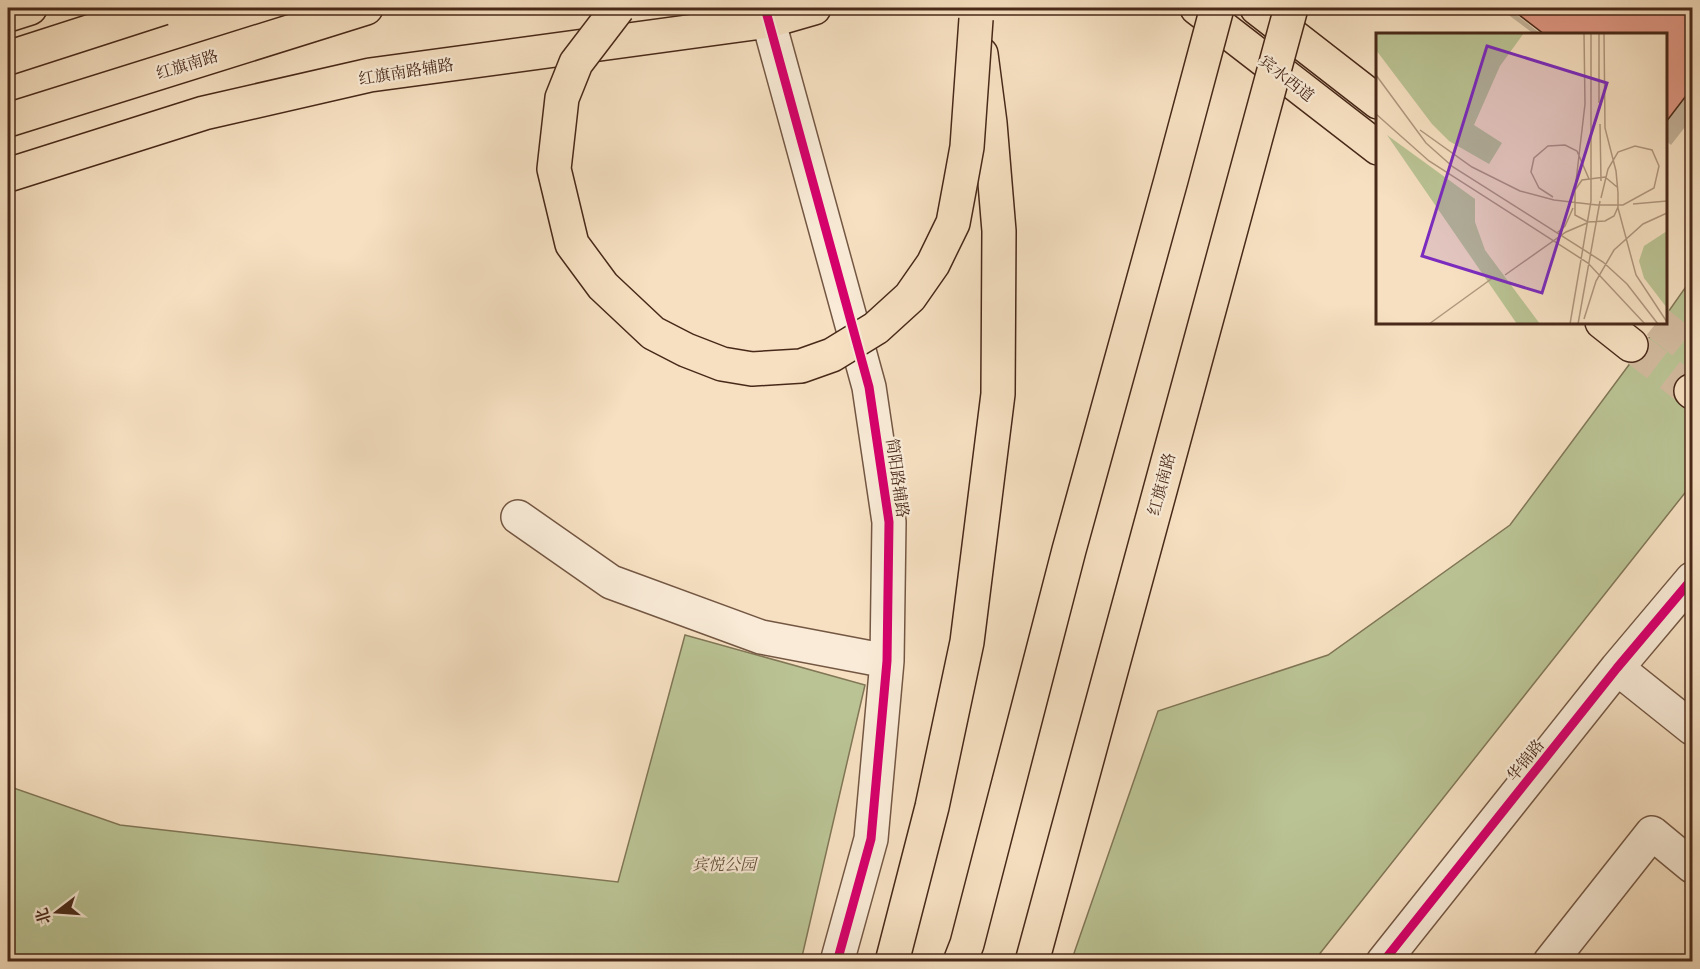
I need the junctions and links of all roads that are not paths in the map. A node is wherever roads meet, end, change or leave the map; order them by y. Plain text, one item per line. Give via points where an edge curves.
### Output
1 (30, 8) edge
2 (163, 8) edge
3 (366, 8) edge
4 (618, 8) edge
5 (813, 8) edge
6 (1197, 8) edge
7 (1217, 8) edge
8 (1257, 8) edge
9 (1291, 8) edge
10 (975, 13) edge
11 (767, 14) edge
12 (8, 15) edge
13 (8, 58) edge
14 (1376, 101) edge
15 (8, 120) edge
16 (1376, 147) edge
17 (8, 175) edge
18 (1605, 324) edge
19 (1631, 345) tunnel mouth
20 (518, 517) dead end
21 (1692, 579) edge
22 (887, 661) junction
23 (1617, 668) junction
24 (1692, 728) edge
25 (1692, 866) edge
26 (837, 962) edge
27 (892, 962) edge
28 (960, 962) edge
29 (1032, 962) edge
30 (1383, 962) edge
31 (1550, 962) edge

1 - 12 main road
2 - 13 main road, bridge
3 - 15 main road, 红旗南路
4 - 10 main road, bridge via 576,63 562,98 554,169 572,244 603,286 653,333 722,364 752,369 801,366 832,355 876,328 910,297 933,264 953,223 967,147
5 - 11 main road, 红旗南路辅路
6 - 16 main road, 宾水西道
7 - 28 main road, bridge via 1068,549 968,944
8 - 14 main road
9 - 29 main road, 红旗南路, bridge
10 - 27 main road, bridge via 999,231 998,394 967,642 932,807
11 - 17 main road, 红旗南路辅路 via 370,75 204,113
11 - 22 street, 简阳路辅路 via 869,387 889,522
18 - 19 main road
20 - 22 street via 611,582 761,637
21 - 23 street, 华锦路
22 - 26 street, 简阳路辅路 via 871,839
23 - 24 street
23 - 30 street, 华锦路
25 - 31 street via 1652,833

